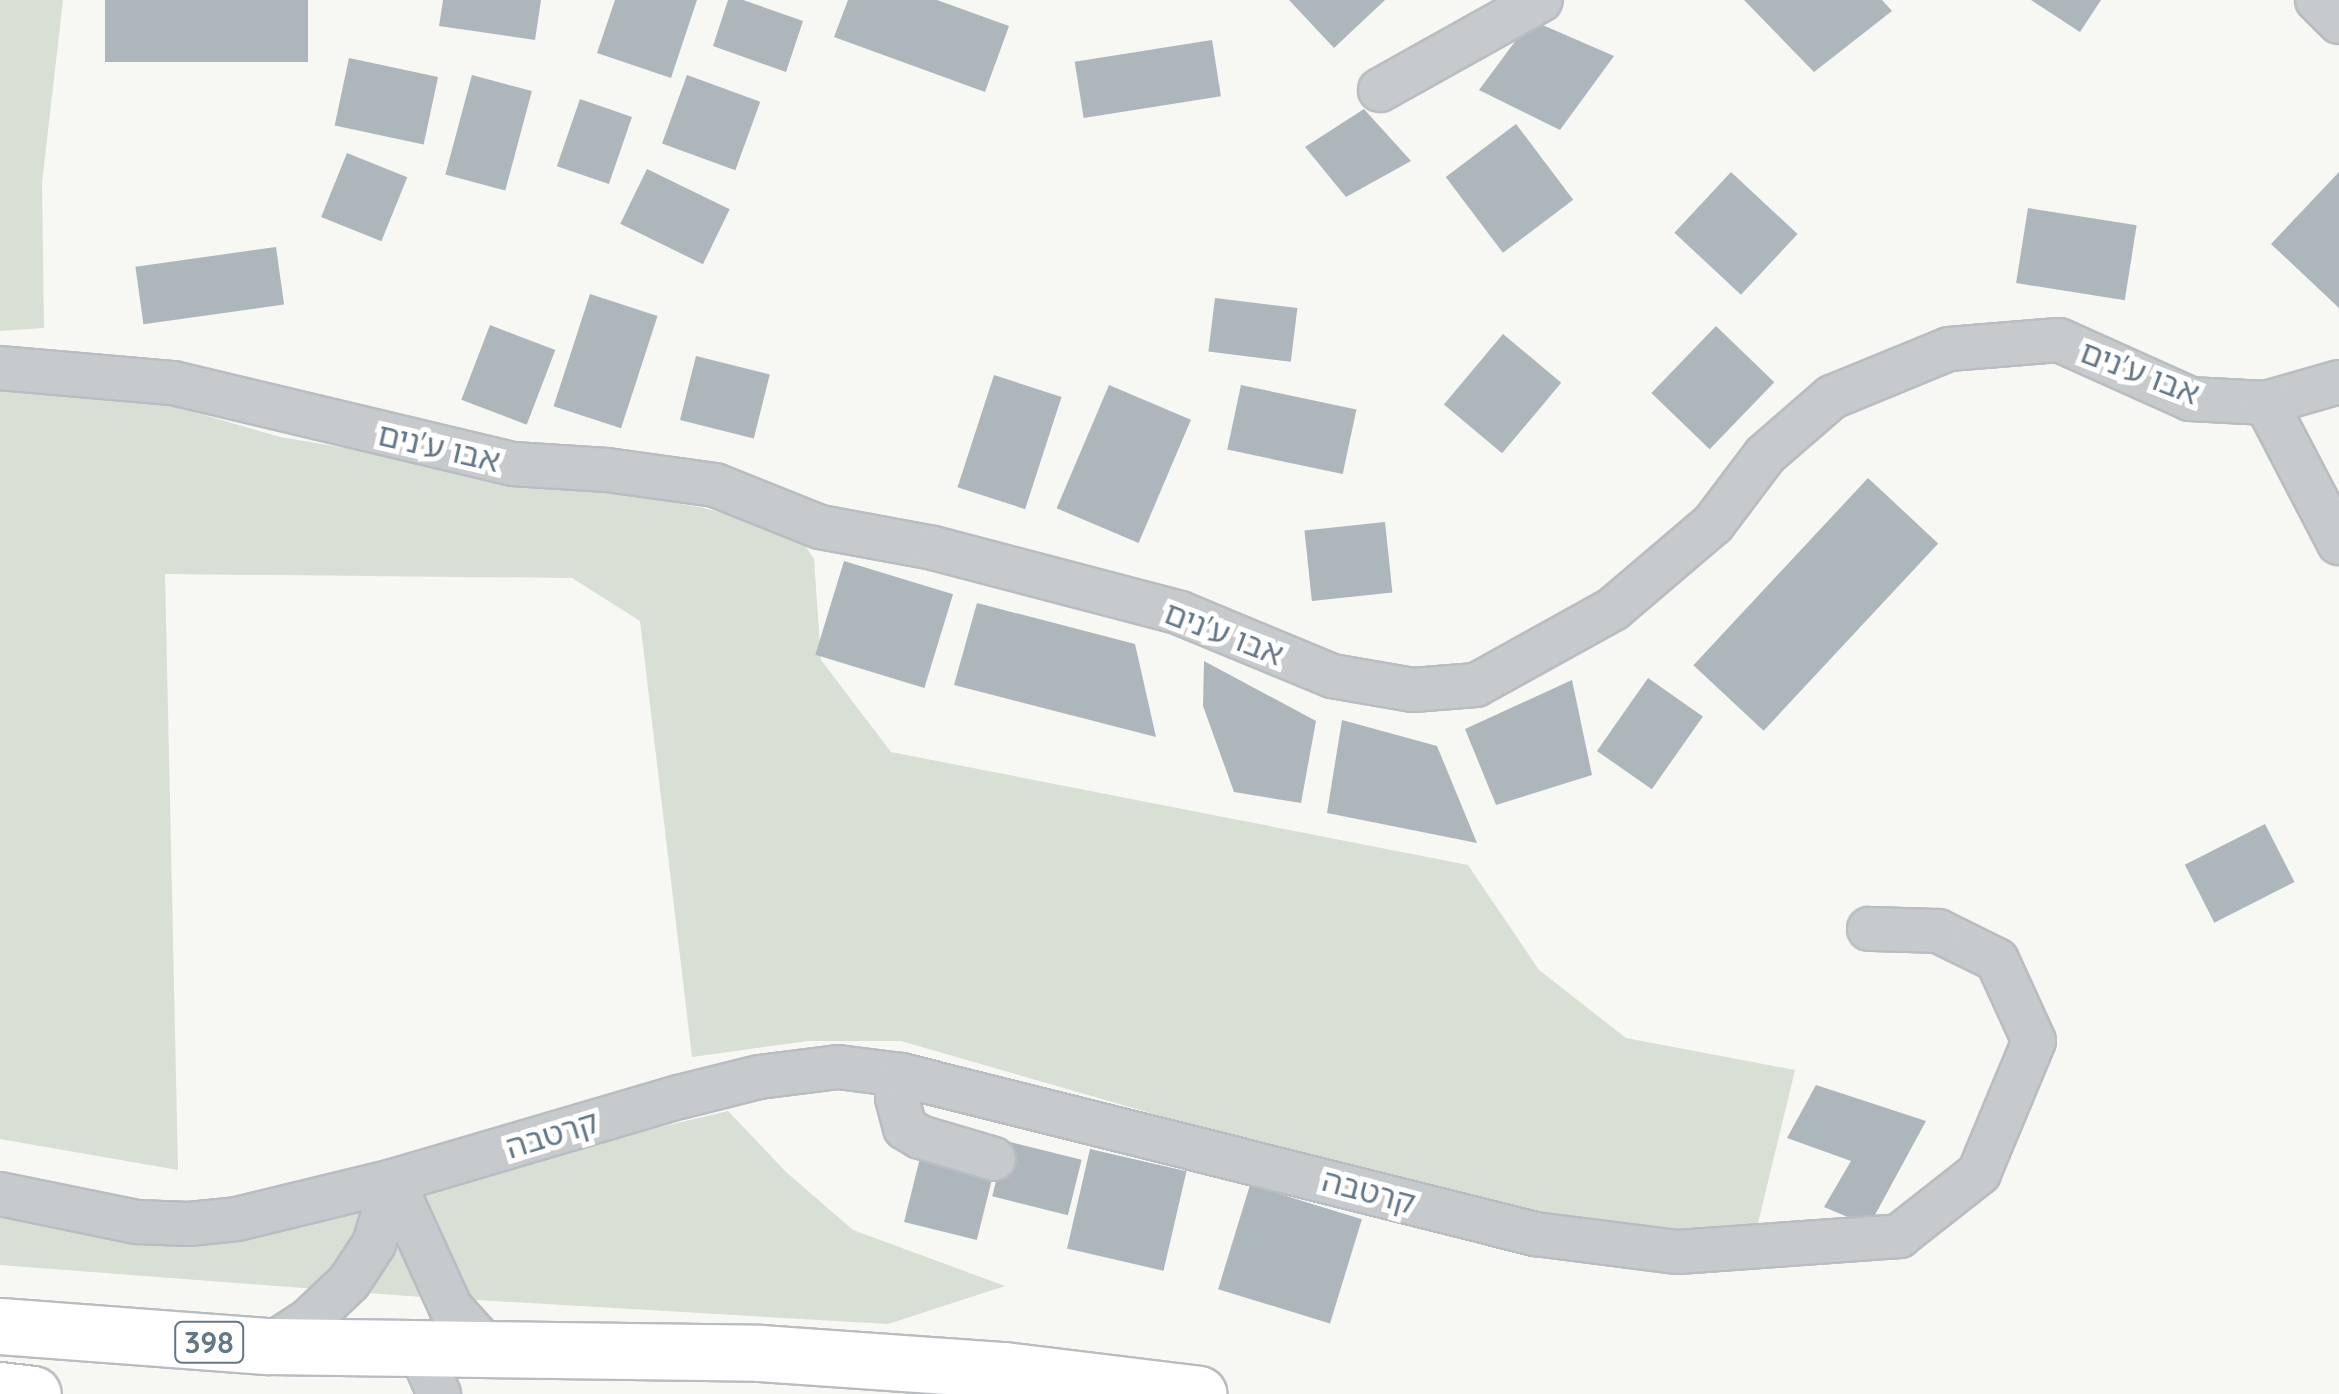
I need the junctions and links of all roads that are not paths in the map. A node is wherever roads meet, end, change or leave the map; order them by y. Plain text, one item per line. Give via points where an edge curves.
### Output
1 (1541, 0) edge
2 (2317, 0) edge
3 (2339, 22) edge
4 (1380, 90) dead end
5 (0, 368) edge
6 (2339, 382) edge
7 (2266, 404) junction
8 (2339, 543) edge
9 (1869, 928) dead end
10 (901, 1075) junction
11 (994, 1158) dead end
12 (393, 1182) junction
13 (0, 1194) edge
14 (0, 1326) edge
15 (269, 1346) junction
16 (488, 1350) junction
17 (429, 1371) edge
18 (0, 1390) edge
19 (33, 1394) edge
20 (1199, 1394) edge

1 - 4 street
2 - 3 street
5 - 7 street, אבו ע'נים via 173,383 514,464 715,486 820,527 934,548 1180,613 1332,676 1413,690 1476,685 1613,609 1713,524 1765,456 1832,397 1949,349 2060,340 2190,399
6 - 7 street, אבו ע'נים
7 - 8 street
9 - 10 street, קרטבה via 1938,931 1998,960 2034,1041 1979,1173 1899,1236 1678,1252 1535,1234
10 - 11 street via 904,1128
10 - 12 street, קרטבה via 838,1068 758,1076
12 - 13 street, קרטבה via 308,1205 189,1224 137,1222
12 - 15 street via 374,1244 349,1282 310,1320
12 - 16 street via 451,1308
14 - 15 main road, 398
15 - 17 main road, 398
16 - 17 main road, 398
16 - 20 main road, 398 via 760,1353 1004,1370
18 - 19 main road

